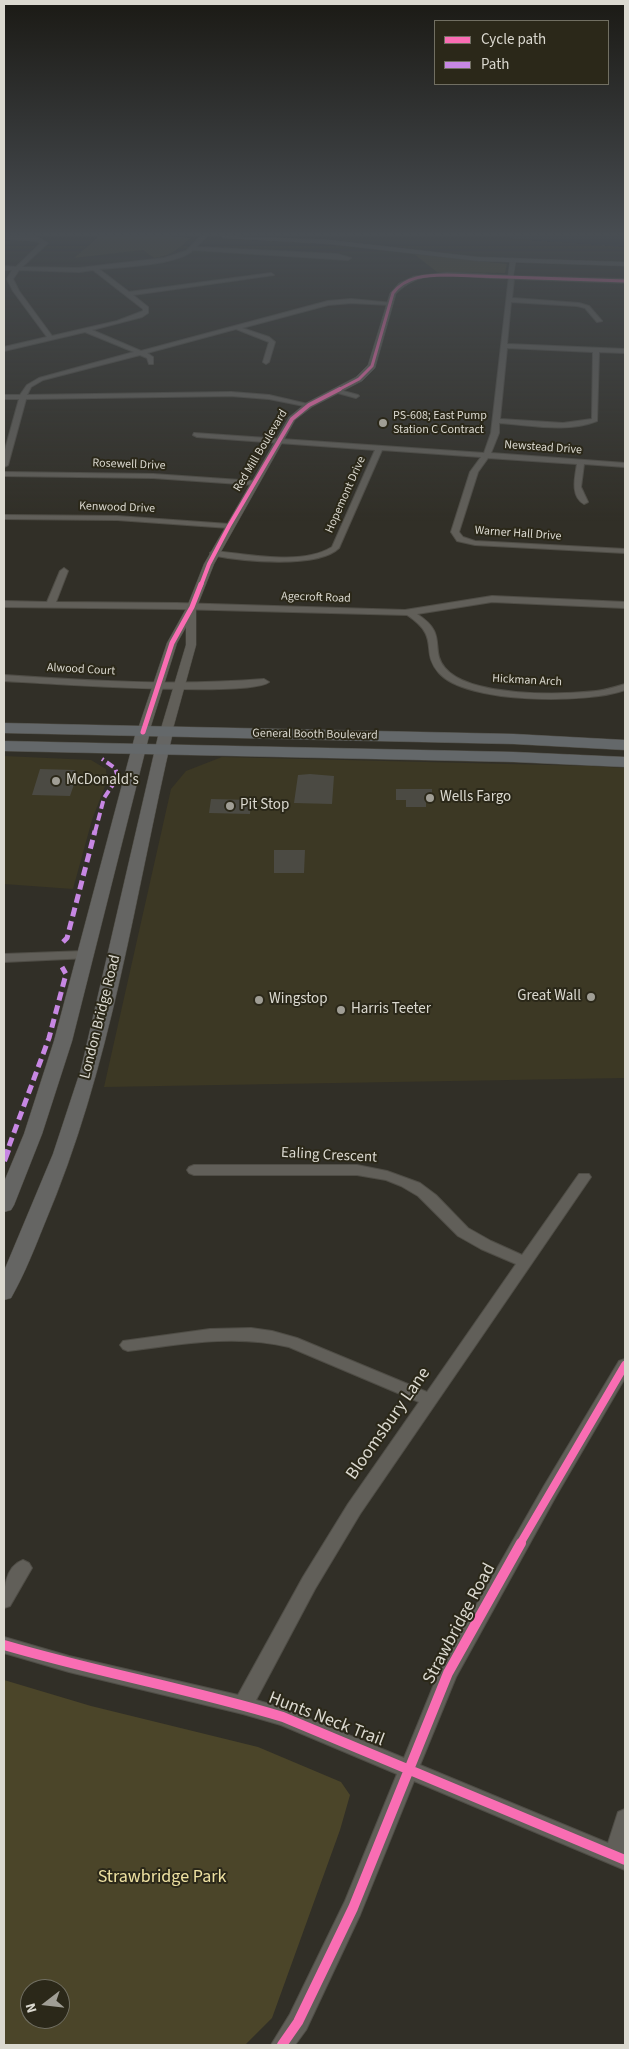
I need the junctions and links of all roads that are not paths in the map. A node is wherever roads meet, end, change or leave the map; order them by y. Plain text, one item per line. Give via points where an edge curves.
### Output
1 (46, 332) edge
2 (79, 332) edge
3 (90, 332) edge
4 (217, 332) edge
5 (248, 332) edge
6 (382, 332) edge
7 (505, 332) edge
8 (51, 338) junction
9 (504, 346) junction
10 (4, 350) edge
11 (596, 350) junction
12 (625, 351) edge
13 (139, 352) junction
14 (266, 362) dead end
15 (152, 363) dead end
16 (336, 391) junction
17 (356, 396) dead end
18 (4, 397) edge
19 (23, 397) junction
20 (309, 405) junction
21 (497, 421) junction
22 (197, 435) dead end
23 (8, 436) edge
24 (279, 441) junction
25 (379, 448) junction
26 (486, 455) junction
27 (581, 462) junction
28 (4, 465) edge
29 (625, 465) edge
30 (4, 474) edge
31 (254, 484) junction
32 (584, 502) dead end
33 (4, 517) edge
34 (229, 526) junction
35 (625, 551) edge
36 (214, 553) junction
37 (64, 571) dead end
38 (4, 604) edge
39 (50, 604) junction
40 (625, 604) edge
41 (192, 607) junction
42 (410, 613) junction
43 (4, 678) edge
44 (264, 682) dead end
45 (158, 685) junction
46 (179, 686) junction
47 (625, 686) edge
48 (4, 728) edge
49 (143, 732) junction
50 (166, 732) junction
51 (625, 745) edge
52 (4, 746) edge
53 (138, 749) junction
54 (162, 750) junction
55 (625, 762) edge
56 (85, 955) junction
57 (4, 958) edge
58 (194, 1170) dead end
59 (584, 1177) dead end
60 (4, 1205) edge
61 (526, 1262) junction
62 (4, 1292) edge
63 (128, 1345) dead end
64 (625, 1365) edge
65 (430, 1400) junction
66 (22, 1568) dead end
67 (4, 1600) edge
68 (4, 1645) edge
69 (243, 1705) junction
70 (408, 1769) junction
71 (625, 1819) edge
72 (620, 1858) edge
73 (282, 2045) edge

1 - 8 street
2 - 8 street
3 - 13 street
4 - 13 street
5 - 14 street via 272,342
6 - 16 street, Red Mill Boulevard via 372,366 359,379
7 - 9 street, Warner Hall Drive
8 - 10 street
9 - 11 street
9 - 21 street, Warner Hall Drive
11 - 12 street
11 - 21 street via 595,420 575,425
13 - 15 street via 150,357
13 - 19 street via 41,379 29,386
16 - 17 street
16 - 20 street, Red Mill Boulevard
18 - 19 street
19 - 20 street via 231,394 264,396
19 - 23 street
20 - 24 street, Red Mill Boulevard via 292,419
21 - 26 street, Warner Hall Drive
22 - 24 street, Newstead Drive
23 - 28 street
24 - 25 street, Newstead Drive
24 - 31 street, Red Mill Boulevard
25 - 26 street, Newstead Drive
25 - 36 street, Hopemont Drive via 331,552 317,558 296,559
26 - 27 street, Newstead Drive
26 - 35 street, Warner Hall Drive via 474,472 459,516 455,532 460,539 491,545
27 - 29 street, Newstead Drive
27 - 32 street via 577,487
30 - 31 street, Rosewell Drive via 153,476
31 - 34 street, Red Mill Boulevard
33 - 34 street, Kenwood Drive via 125,518
34 - 36 street, Red Mill Boulevard
36 - 41 street, Red Mill Boulevard
37 - 39 street
38 - 39 street, Agecroft Road
39 - 41 street, Agecroft Road
40 - 42 street, Agecroft Road via 492,599
41 - 42 street, Agecroft Road
41 - 45 street, Red Mill Boulevard via 172,643
41 - 46 street, Red Mill Boulevard via 191,645
42 - 47 street, Hickman Arch via 423,621 434,634 434,654 439,668 452,679 474,688 501,693 589,696 613,692
43 - 45 street, Alwood Court
44 - 46 street, Alwood Court
45 - 46 street, Alwood Court
45 - 49 street, Red Mill Boulevard
46 - 50 street, Red Mill Boulevard
48 - 49 highway, General Booth Boulevard
49 - 50 highway, General Booth Boulevard
49 - 53 main road, London Bridge Road
50 - 51 highway, General Booth Boulevard via 514,739
50 - 54 main road, London Bridge Road
52 - 53 highway, General Booth Boulevard
53 - 54 highway, General Booth Boulevard
53 - 56 main road, London Bridge Road
54 - 55 highway, General Booth Boulevard
54 - 62 main road, London Bridge Road via 90,1070 63,1154
56 - 57 street
56 - 60 main road, London Bridge Road via 50,1086
58 - 61 street, Ealing Crescent via 357,1170 382,1174 416,1187 471,1236
59 - 61 street, Bloomsbury Lane
61 - 65 street, Bloomsbury Lane
63 - 65 street via 223,1332 275,1336
64 - 70 street, Strawbridge Road via 448,1673
65 - 69 street, Bloomsbury Lane via 349,1517
66 - 67 street
68 - 69 street, Hunts Neck Trail via 69,1664
69 - 70 street, Hunts Neck Trail via 283,1717
70 - 72 street, Hunts Neck Trail
70 - 73 street, Strawbridge Road via 353,1908 298,2022
71 - 72 street

